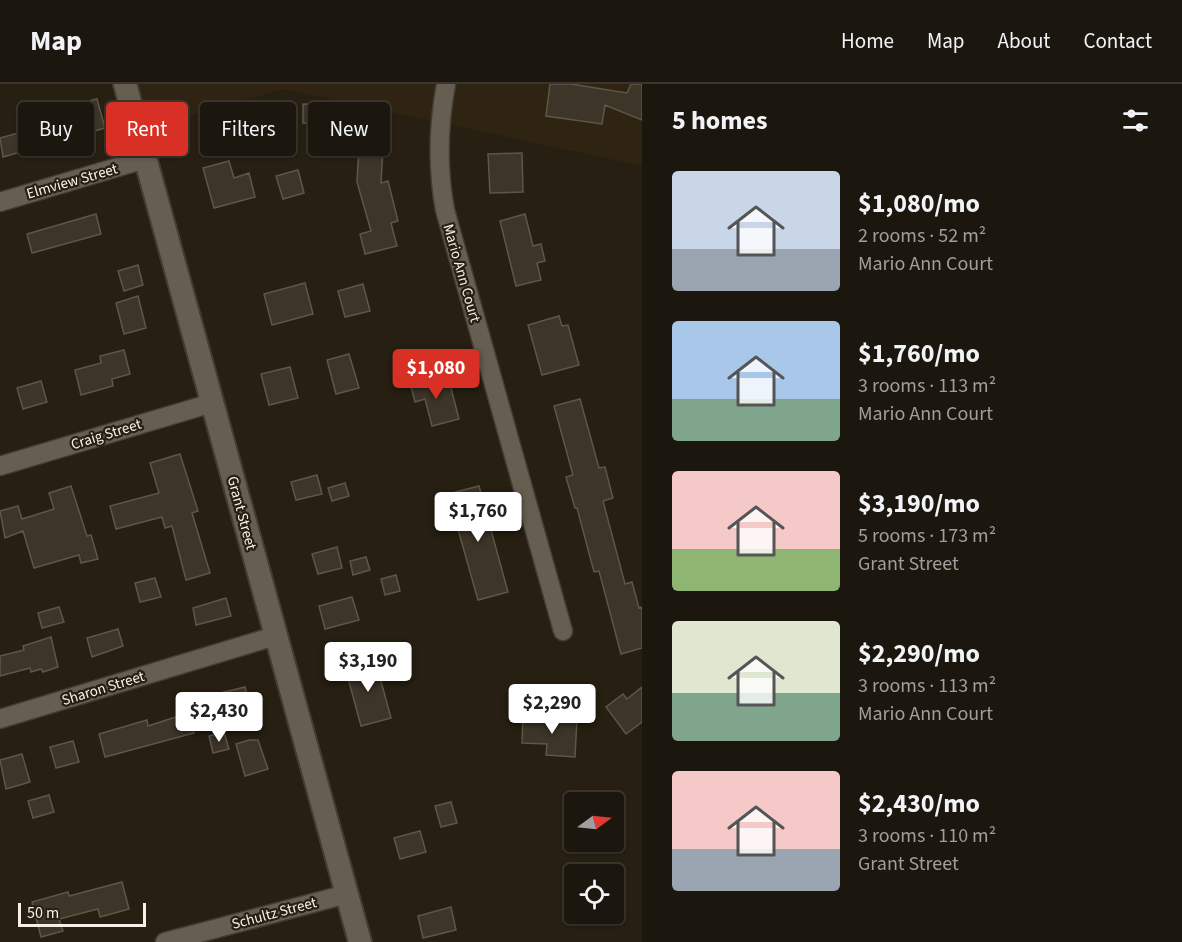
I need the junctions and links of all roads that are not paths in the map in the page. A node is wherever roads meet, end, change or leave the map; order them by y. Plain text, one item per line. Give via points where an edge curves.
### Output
1 (125, 84) edge
2 (446, 84) edge
3 (145, 159) junction
4 (0, 202) edge
5 (212, 403) junction
6 (0, 466) edge
7 (563, 631) dead end
8 (275, 636) junction
9 (0, 719) edge
10 (347, 894) junction
11 (165, 942) edge
12 (360, 942) edge

1 - 3 street, Grant Street
2 - 7 street, Mario Ann Court via 438,124 444,210
3 - 4 street, Elmview Street
3 - 5 street, Grant Street
5 - 6 street, Craig Street
5 - 8 street, Grant Street
8 - 9 street, Sharon Street
8 - 10 street, Grant Street
10 - 11 street, Schultz Street
10 - 12 street, Grant Street

